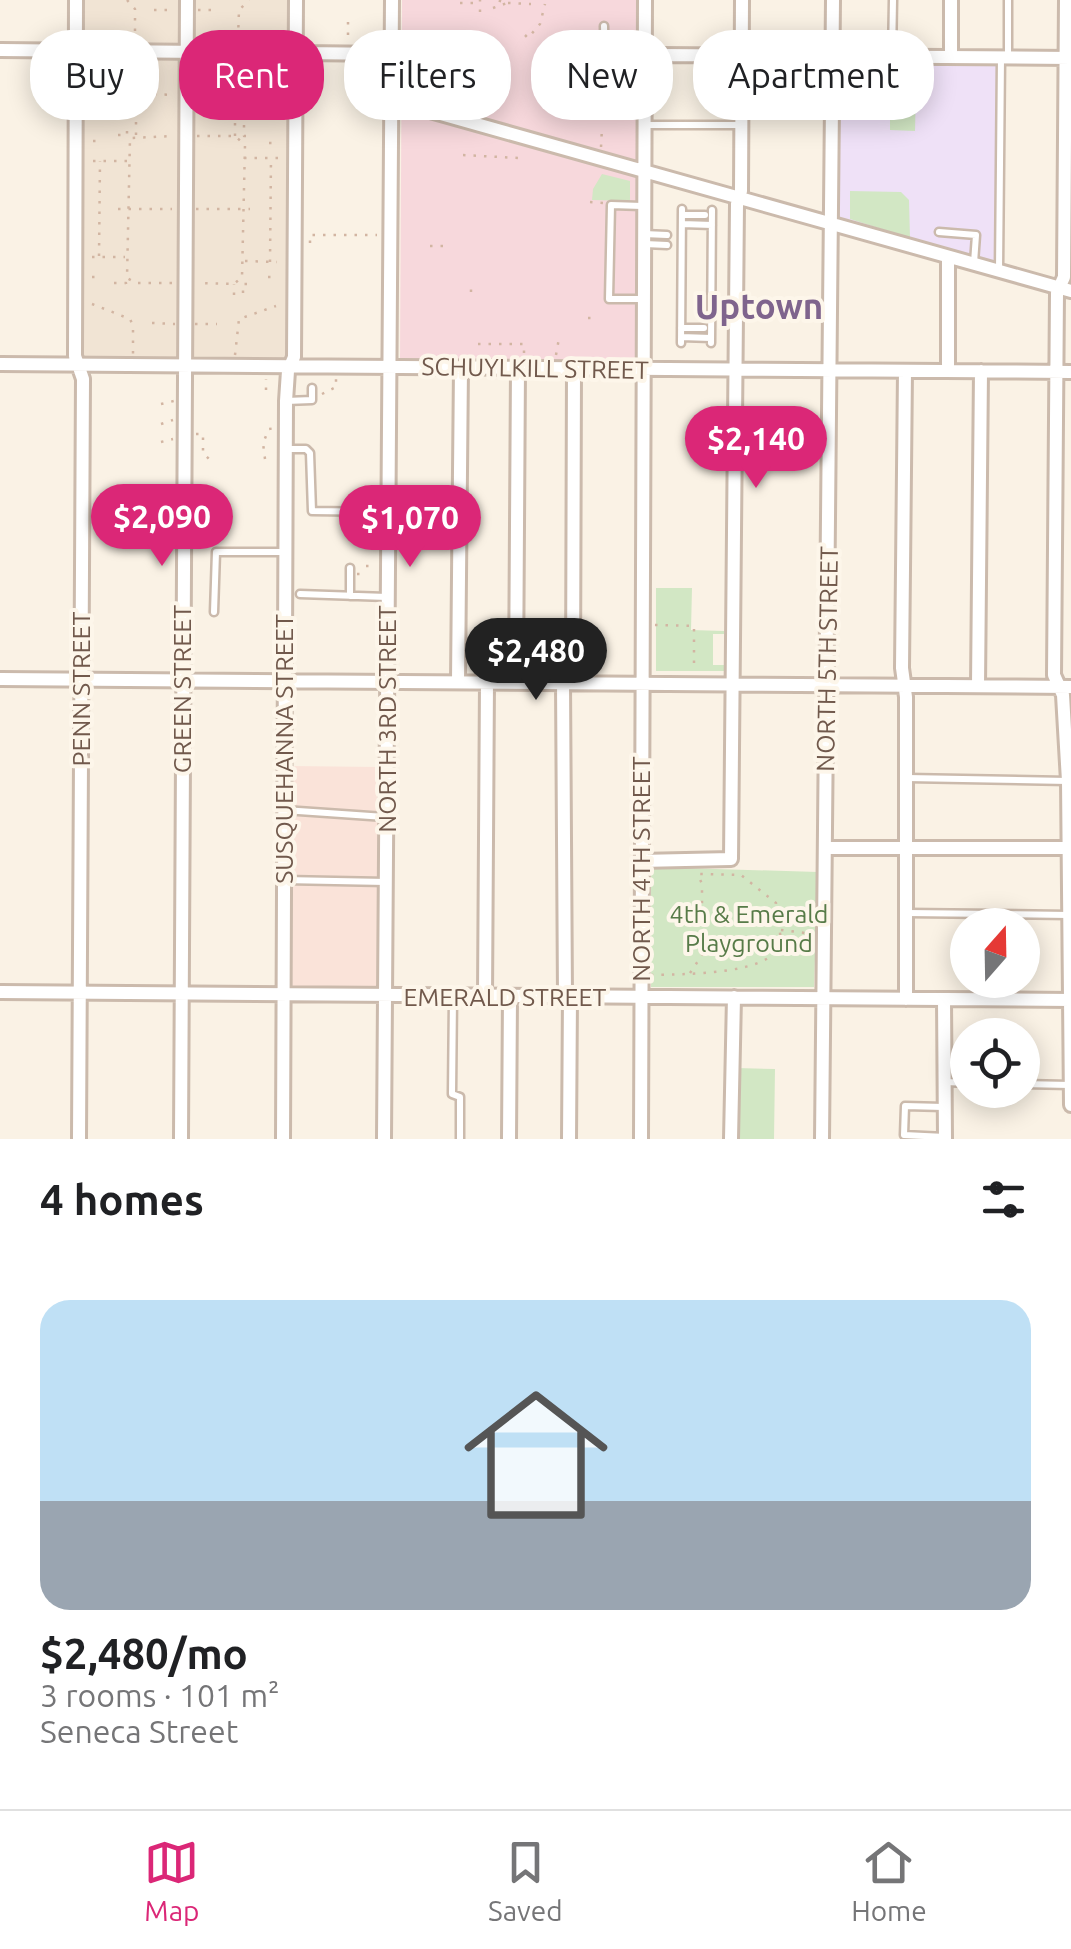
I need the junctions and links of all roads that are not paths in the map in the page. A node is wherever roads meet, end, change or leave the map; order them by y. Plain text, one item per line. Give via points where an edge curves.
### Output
1 (76, 0) edge
2 (296, 0) edge
3 (392, 0) edge
4 (645, 0) edge
5 (742, 0) edge
6 (833, 0) edge
7 (893, 0) edge
8 (951, 0) edge
9 (1008, 0) edge
10 (1066, 0) edge
11 (604, 26) dead end
12 (76, 30) edge
13 (296, 30) edge
14 (392, 30) edge
15 (604, 30) edge
16 (646, 30) edge
17 (742, 30) edge
18 (832, 30) edge
19 (892, 30) edge
20 (0, 50) edge
21 (30, 50) edge
22 (934, 58) edge
23 (950, 58) junction
24 (1004, 58) junction
25 (1068, 58) edge
26 (76, 120) edge
27 (186, 120) edge
28 (296, 120) edge
29 (391, 120) edge
30 (462, 120) edge
31 (645, 120) edge
32 (741, 120) edge
33 (832, 120) edge
34 (741, 125) junction
35 (645, 126) junction
36 (644, 171) junction
37 (738, 198) junction
38 (644, 206) junction
39 (682, 216) junction
40 (831, 224) junction
41 (712, 225) junction
42 (939, 232) dead end
43 (667, 235) dead end
44 (644, 239) junction
45 (667, 244) dead end
46 (948, 257) junction
47 (974, 264) junction
48 (999, 271) junction
49 (1066, 290) edge
50 (644, 300) junction
51 (681, 328) junction
52 (704, 328) dead end
53 (521, 363) junction
54 (0, 364) edge
55 (78, 366) junction
56 (184, 366) junction
57 (290, 366) junction
58 (390, 366) junction
59 (461, 367) junction
60 (574, 369) junction
61 (645, 370) junction
62 (734, 370) junction
63 (830, 371) junction
64 (905, 372) junction
65 (948, 372) junction
66 (982, 372) junction
67 (1056, 372) junction
68 (1071, 372) edge
69 (312, 388) dead end
70 (286, 401) junction
71 (286, 449) junction
72 (390, 512) junction
73 (285, 552) junction
74 (350, 568) dead end
75 (300, 594) dead end
76 (350, 596) junction
77 (388, 596) junction
78 (214, 612) dead end
79 (0, 678) edge
80 (81, 678) junction
81 (182, 680) junction
82 (284, 680) junction
83 (388, 681) junction
84 (458, 682) junction
85 (487, 682) junction
86 (516, 682) junction
87 (568, 682) junction
88 (642, 683) junction
89 (734, 683) junction
90 (827, 684) junction
91 (905, 685) junction
92 (978, 686) junction
93 (1064, 687) edge
94 (906, 778) junction
95 (1068, 780) junction
96 (284, 810) junction
97 (387, 818) junction
98 (825, 848) junction
99 (906, 848) junction
100 (1070, 848) edge
101 (640, 861) junction
102 (283, 880) junction
103 (386, 882) junction
104 (906, 913) junction
105 (1069, 915) edge
106 (0, 992) edge
107 (79, 993) junction
108 (182, 994) junction
109 (283, 995) junction
110 (567, 996) junction
111 (385, 997) junction
112 (453, 997) junction
113 (485, 997) junction
114 (510, 997) junction
115 (640, 997) junction
116 (734, 998) junction
117 (824, 998) junction
118 (906, 998) junction
119 (944, 999) junction
120 (1070, 1000) edge
121 (944, 1082) junction
122 (950, 1082) edge
123 (1040, 1084) edge
124 (1070, 1084) edge
125 (1071, 1105) edge
126 (944, 1107) junction
127 (944, 1138) edge
128 (79, 1139) edge
129 (181, 1139) edge
130 (282, 1139) edge
131 (384, 1139) edge
132 (460, 1139) edge
133 (509, 1139) edge
134 (569, 1139) edge
135 (640, 1139) edge
136 (731, 1139) edge
137 (822, 1139) edge

1 - 12 street, PENN STREET
2 - 13 street, SUSQUEHANNA STREET
3 - 14 street, NORTH 3RD STREET
4 - 16 street, NORTH 4TH STREET
5 - 17 street
6 - 18 street, NORTH 5TH STREET
7 - 19 lane
8 - 23 street
9 - 24 lane
10 - 25 street
11 - 15 lane
20 - 21 street
22 - 23 street
23 - 24 street
24 - 25 street
24 - 48 lane
25 - 49 street
26 - 55 street, PENN STREET
27 - 56 street, GREEN STREET
28 - 57 street, SUSQUEHANNA STREET
29 - 58 street, NORTH 3RD STREET
30 - 36 street
31 - 35 street, NORTH 4TH STREET
32 - 34 street
33 - 40 street, NORTH 5TH STREET
34 - 35 lane
34 - 37 street
35 - 36 street, NORTH 4TH STREET
36 - 37 street
36 - 38 street, NORTH 4TH STREET
37 - 40 street
37 - 62 street
38 - 44 street, NORTH 4TH STREET
38 - 50 lane via 611,205 610,299
39 - 41 lane
39 - 41 lane via 708,212
39 - 51 lane
40 - 46 street
40 - 63 street, NORTH 5TH STREET
41 - 51 lane via 711,341 681,340
42 - 47 lane via 976,236
43 - 44 lane
44 - 45 lane
44 - 50 street, NORTH 4TH STREET
46 - 47 street
46 - 65 street
47 - 48 street
48 - 49 street
49 - 67 street via 1057,294
50 - 61 street, NORTH 4TH STREET
51 - 52 lane
53 - 59 street, SCHUYLKILL STREET
53 - 60 street, SCHUYLKILL STREET
53 - 86 street
54 - 55 street, SCHUYLKILL STREET
55 - 56 street, SCHUYLKILL STREET
55 - 80 street, PENN STREET
56 - 57 street, SCHUYLKILL STREET
56 - 81 street, GREEN STREET
57 - 58 street, SCHUYLKILL STREET
57 - 70 street, SUSQUEHANNA STREET
58 - 59 street, SCHUYLKILL STREET
58 - 72 street, NORTH 3RD STREET
59 - 84 street
60 - 61 street, SCHUYLKILL STREET
60 - 87 street
61 - 62 street, SCHUYLKILL STREET
61 - 88 street, NORTH 4TH STREET
62 - 63 street, SCHUYLKILL STREET
62 - 89 street
63 - 64 street, SCHUYLKILL STREET
63 - 90 street, NORTH 5TH STREET
64 - 65 street, SCHUYLKILL STREET
64 - 91 street
65 - 66 street, SCHUYLKILL STREET
66 - 67 street, SCHUYLKILL STREET
66 - 92 street
67 - 68 street, SCHUYLKILL STREET
67 - 93 street via 1054,676
69 - 70 lane via 312,400
70 - 71 street, SUSQUEHANNA STREET
71 - 72 lane via 310,453 312,511
71 - 73 street, SUSQUEHANNA STREET
72 - 77 street, NORTH 3RD STREET
73 - 78 lane via 216,552
73 - 82 street, SUSQUEHANNA STREET
74 - 76 lane
75 - 76 lane
76 - 77 lane
77 - 83 street, NORTH 3RD STREET
79 - 80 street
80 - 81 street
80 - 107 street, PENN STREET
81 - 82 street
81 - 108 street, GREEN STREET
82 - 83 street
82 - 96 street, SUSQUEHANNA STREET
83 - 84 street
83 - 97 street, NORTH 3RD STREET
84 - 85 street
85 - 86 street
85 - 113 street
86 - 87 street
87 - 88 street
87 - 110 street
88 - 89 street
88 - 101 street, NORTH 4TH STREET
89 - 90 street
89 - 101 street via 732,859 697,867
90 - 91 street
90 - 98 street, NORTH 5TH STREET
91 - 92 street
91 - 94 street
92 - 93 street
93 - 95 street
94 - 95 lane
94 - 99 street
95 - 100 street
96 - 97 lane
96 - 102 street, SUSQUEHANNA STREET
97 - 103 street, NORTH 3RD STREET
98 - 99 street
98 - 117 street, NORTH 5TH STREET
99 - 100 street
99 - 104 street
100 - 105 street
101 - 115 street, NORTH 4TH STREET
102 - 103 lane
102 - 109 street, SUSQUEHANNA STREET
103 - 111 street, NORTH 3RD STREET
104 - 105 lane
104 - 118 street
105 - 120 street
106 - 107 street, EMERALD STREET
107 - 108 street, EMERALD STREET
107 - 128 street, PENN STREET
108 - 109 street, EMERALD STREET
108 - 129 street, GREEN STREET
109 - 111 street, EMERALD STREET
109 - 130 street, SUSQUEHANNA STREET
110 - 114 street, EMERALD STREET
110 - 115 street, EMERALD STREET
110 - 134 street
111 - 112 street, EMERALD STREET
111 - 131 street, NORTH 3RD STREET
112 - 113 street, EMERALD STREET
112 - 132 lane via 452,1094 460,1097
113 - 114 street, EMERALD STREET
114 - 133 street
115 - 116 street, EMERALD STREET
115 - 135 street, NORTH 4TH STREET
116 - 117 street, EMERALD STREET
116 - 136 street
117 - 118 street, EMERALD STREET
117 - 137 street, NORTH 5TH STREET
118 - 119 street, EMERALD STREET
119 - 120 street, EMERALD STREET
119 - 121 street
120 - 124 street
121 - 122 lane
121 - 126 street
123 - 124 lane
124 - 125 street
126 - 127 street
126 - 127 lane via 905,1106 904,1134

